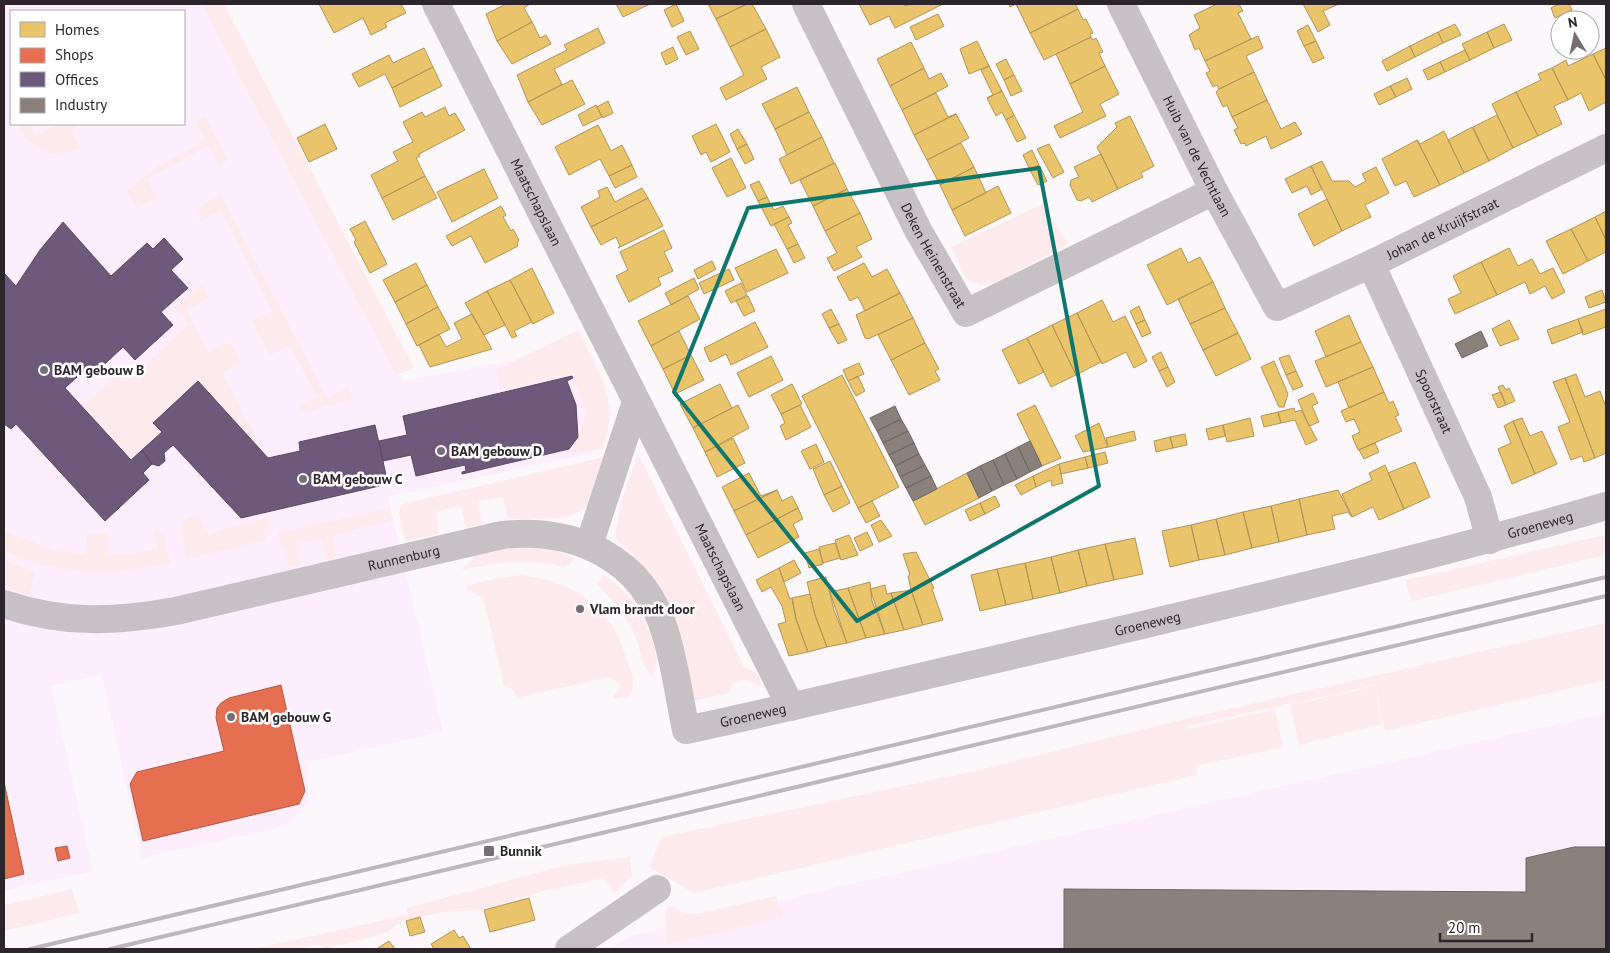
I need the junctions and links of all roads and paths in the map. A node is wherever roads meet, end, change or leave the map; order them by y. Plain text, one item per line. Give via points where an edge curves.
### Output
1 (436, 4) edge
2 (806, 4) edge
3 (1125, 5) edge
4 (1606, 148) edge
5 (1214, 191) junction
6 (1371, 264) junction
7 (1277, 307) joint
8 (636, 402) junction
9 (1606, 506) edge
10 (1490, 540) junction
11 (589, 545) junction
12 (4, 604) edge
13 (791, 708) junction
14 (686, 730) joint
15 (658, 889) dead end
16 (569, 949) edge

1 - 8 street, Maatschapslaan
2 - 5 street, Deken Heinenstraat via 919,232 966,313
3 - 5 street, Huib van de Vechtlaan
4 - 6 street, Johan de Kruijfstraat
5 - 7 street, Huib van de Vechtlaan
6 - 7 street, Johan de Kruijfstraat
6 - 10 street, Spoorstraat via 1478,496
8 - 11 street
8 - 13 street, Maatschapslaan
9 - 10 street, Groeneweg
10 - 13 street, Groeneweg
11 - 12 street, Runnenburg via 546,534 502,535 140,617 62,619
11 - 14 street, Runnenburg via 619,562 646,593 656,611 665,632
13 - 14 street, Groeneweg
15 - 16 street

